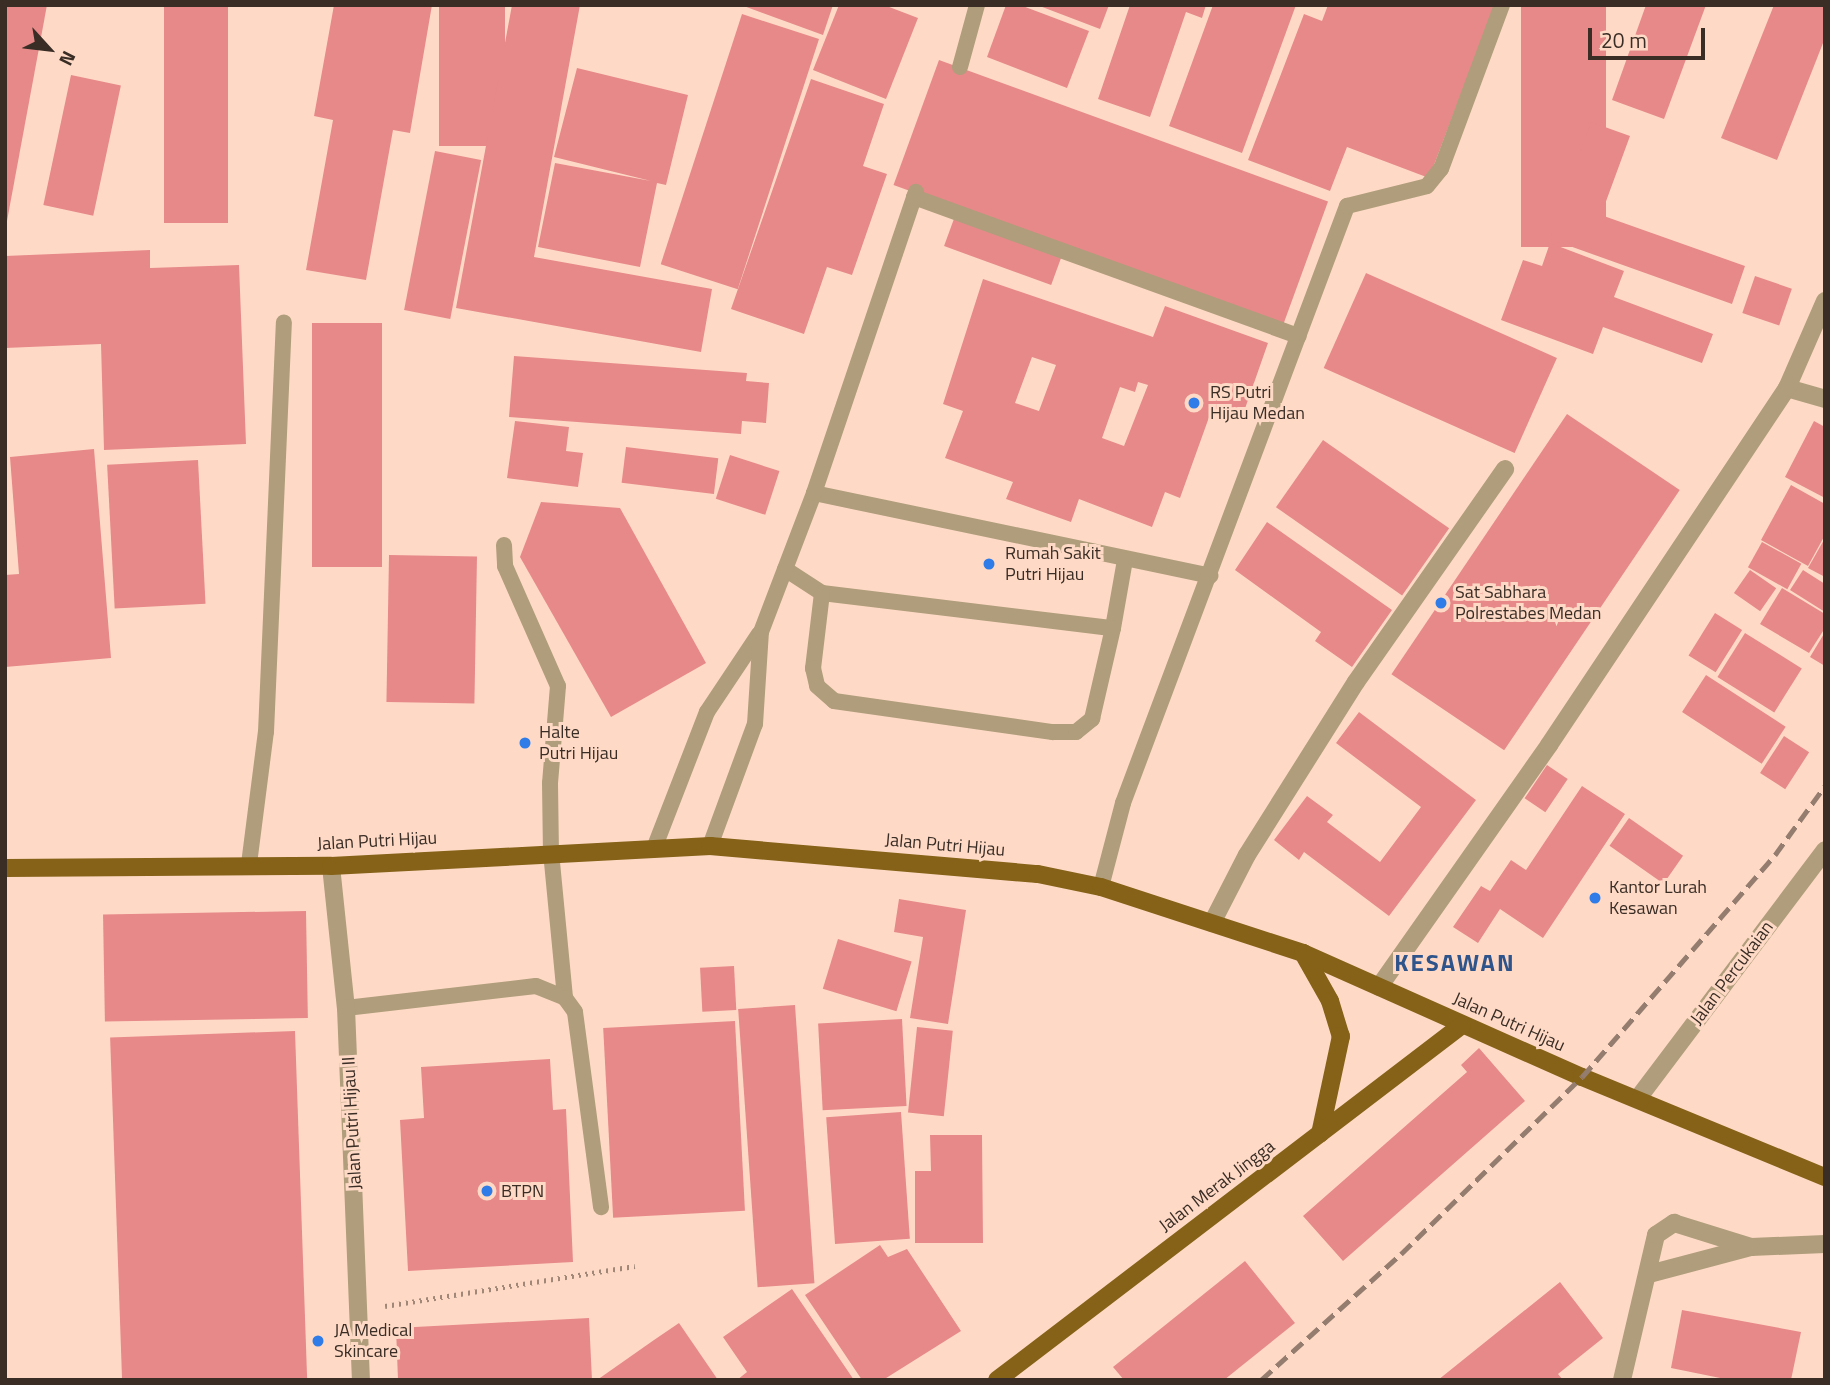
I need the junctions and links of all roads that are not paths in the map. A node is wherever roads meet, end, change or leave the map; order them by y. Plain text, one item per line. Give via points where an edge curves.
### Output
1 (977, 5) edge
2 (1502, 5) edge
3 (960, 67) dead end
4 (1825, 301) edge
5 (284, 322) dead end
6 (1299, 335) junction
7 (1787, 388) junction
8 (1825, 399) edge
9 (1505, 469) dead end
10 (814, 493) junction
11 (504, 545) dead end
12 (1125, 560) junction
13 (785, 569) junction
14 (1210, 576) junction
15 (822, 593) junction
16 (1113, 628) junction
17 (761, 632) junction
18 (655, 846) junction
19 (710, 846) junction
20 (1825, 850) edge
21 (551, 852) junction
22 (249, 864) junction
23 (331, 866) junction
24 (5, 868) edge
25 (1101, 887) junction
26 (1212, 923) junction
27 (1303, 953) junction
28 (1379, 987) junction
29 (565, 998) junction
30 (346, 1008) junction
31 (1461, 1025) junction
32 (1639, 1097) junction
33 (1320, 1134) junction
34 (1825, 1177) edge
35 (601, 1208) dead end
36 (1825, 1244) edge
37 (1751, 1247) junction
38 (1649, 1274) junction
39 (361, 1380) edge
40 (997, 1380) edge
41 (1622, 1380) edge

1 - 3 lane
2 - 6 lane via 1441,169 1427,186 1347,206
4 - 7 street
5 - 22 lane via 266,732
6 - 10 lane via 915,194
6 - 14 lane
7 - 8 street
7 - 28 street via 1549,745
9 - 26 street via 1356,682 1247,855
10 - 12 lane via 1066,543
10 - 13 lane
11 - 21 lane via 505,566 558,686 550,783
12 - 14 lane
12 - 16 lane
13 - 15 lane
13 - 17 lane
14 - 25 lane via 1123,803
15 - 16 lane
15 - 16 lane via 813,668 817,686 834,701 1053,732 1076,733 1092,719
17 - 18 lane via 707,712
17 - 19 lane via 755,724
18 - 19 main road, Jalan Putri Hijau
18 - 21 main road, Jalan Putri Hijau
19 - 25 main road, Jalan Putri Hijau via 1038,874
20 - 32 street, Jalan Percukaian
21 - 23 main road, Jalan Putri Hijau
21 - 29 lane
22 - 23 main road, Jalan Putri Hijau
22 - 24 main road, Jalan Putri Hijau
23 - 30 street, Jalan Putri Hijau II
25 - 26 main road, Jalan Putri Hijau
26 - 27 main road, Jalan Putri Hijau
27 - 28 main road, Jalan Putri Hijau
27 - 33 main road via 1330,1002 1341,1036
28 - 31 main road, Jalan Putri Hijau
29 - 30 lane via 536,986
29 - 35 lane via 575,1012
30 - 39 street, Jalan Putri Hijau II
31 - 32 main road, Jalan Putri Hijau
31 - 33 main road, Jalan Merak Jingga
32 - 34 main road, Jalan Putri Hijau
33 - 40 main road, Jalan Merak Jingga
36 - 37 street
37 - 38 street
37 - 38 street via 1674,1223 1656,1235 1649,1254
38 - 41 street

